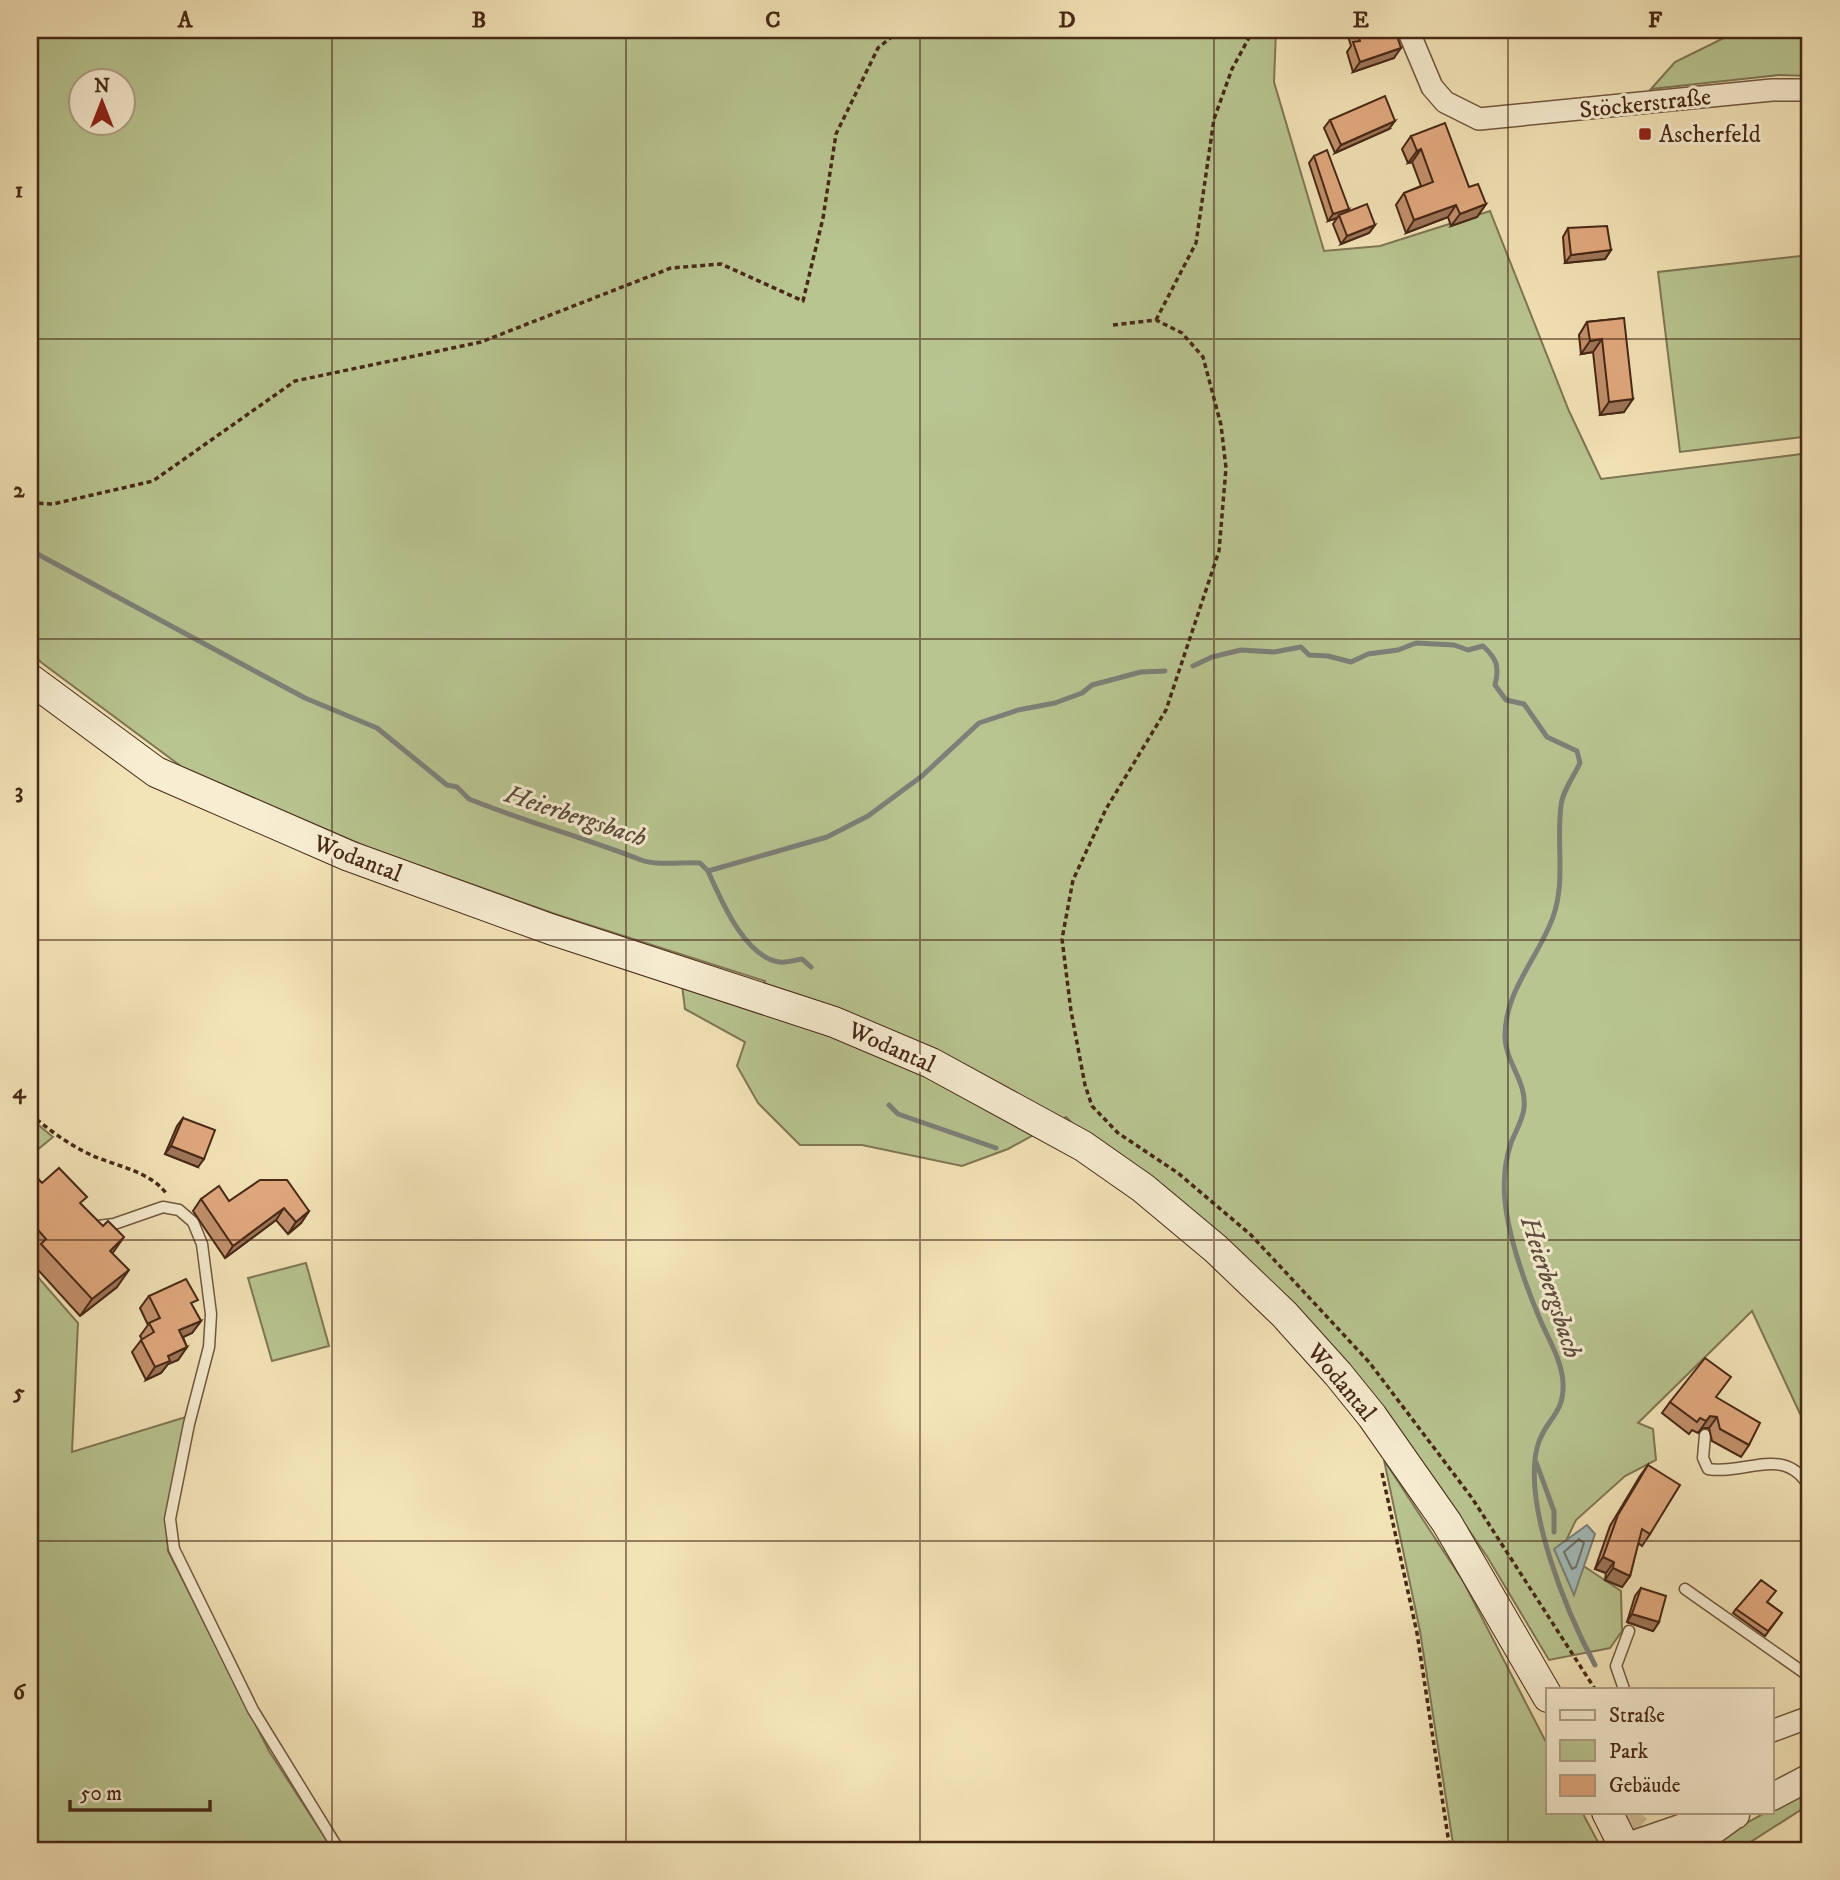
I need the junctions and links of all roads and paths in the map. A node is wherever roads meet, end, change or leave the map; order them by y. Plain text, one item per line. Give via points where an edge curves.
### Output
1 (900, 30) edge
2 (1250, 30) edge
3 (1408, 30) edge
4 (1810, 90) edge
5 (1156, 320) junction
6 (1114, 325) dead end
7 (30, 503) edge
8 (30, 679) edge
9 (30, 1114) edge
10 (179, 1210) junction
11 (90, 1227) edge
12 (1706, 1435) edge
13 (1380, 1462) dead end
14 (1810, 1488) edge
15 (1685, 1589) dead end
16 (1629, 1631) dead end
17 (1810, 1677) edge
18 (1594, 1688) edge
19 (1624, 1688) edge
20 (1546, 1693) edge
21 (1810, 1717) edge
22 (1773, 1731) edge
23 (1810, 1777) edge
24 (1773, 1796) edge
25 (1608, 1814) edge
26 (1735, 1814) edge
27 (1738, 1814) edge
28 (1625, 1849) edge
29 (1691, 1849) edge
30 (339, 1850) edge
31 (1450, 1850) edge

1 - 7 path via 878,48 836,134 823,218 803,301 721,264 671,268 481,342 295,382 153,481 54,504
2 - 5 path via 1214,119 1196,243
3 - 4 street, Stöckerstraße via 1438,94 1479,119
5 - 6 path
5 - 18 path via 1182,333 1203,357 1222,425 1224,509 1219,551 1166,710 1107,809 1073,880 1062,939 1084,1085 1091,1106 1118,1133 1178,1173 1251,1235 1369,1362 1472,1498
8 - 20 main road, Wodantal via 156,772 349,856 550,929 834,1022 931,1063 1083,1146 1143,1188 1216,1249 1338,1374 1440,1513
9 - 10 path via 90,1154 161,1186
10 - 11 lane via 163,1207
10 - 30 lane via 193,1222 202,1244 211,1314 209,1347 170,1519 174,1549 253,1710
12 - 14 lane via 1703,1458 1708,1468 1722,1471 1783,1464 1803,1476
13 - 31 path via 1416,1633
15 - 17 lane
16 - 19 lane via 1616,1666
21 - 22 street
23 - 24 street
25 - 28 main road
26 - 28 street
27 - 29 street

